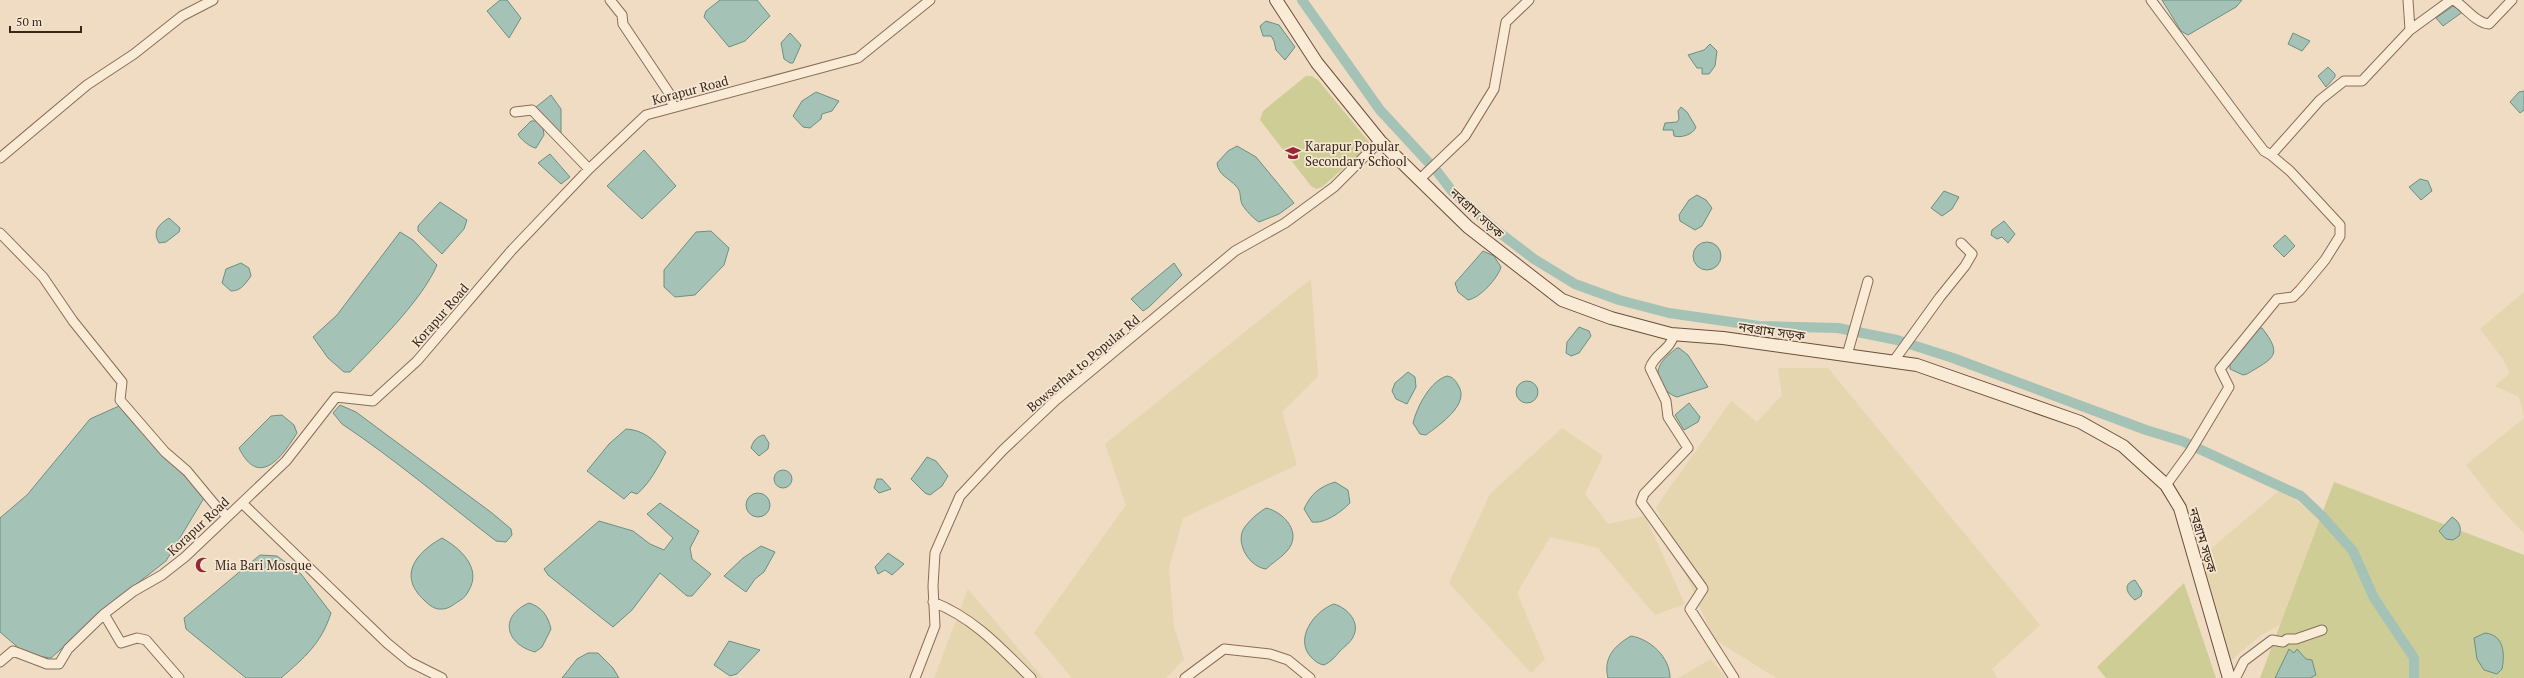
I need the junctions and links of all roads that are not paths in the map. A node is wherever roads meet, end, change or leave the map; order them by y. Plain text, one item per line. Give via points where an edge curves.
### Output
1 (213, 0) edge
2 (610, 0) edge
3 (930, 0) edge
4 (1276, 0) edge
5 (1529, 0) edge
6 (2152, 0) edge
7 (2408, 0) edge
8 (2451, 0) edge
9 (2454, 0) edge
10 (2512, 0) edge
11 (2410, 30) junction
12 (673, 107) junction
13 (515, 112) dead end
14 (1380, 141) junction
15 (2271, 155) junction
16 (0, 158) edge
17 (589, 169) junction
18 (1420, 179) junction
19 (0, 233) edge
20 (1961, 244) dead end
21 (1868, 281) dead end
22 (1674, 334) junction
23 (1847, 355) junction
24 (1893, 362) junction
25 (2166, 485) junction
26 (242, 503) junction
27 (227, 516) junction
28 (933, 602) junction
29 (104, 614) junction
30 (2322, 630) dead end
31 (0, 662) edge
32 (179, 678) edge
33 (442, 678) edge
34 (914, 678) edge
35 (1032, 678) edge
36 (1185, 678) edge
37 (1310, 678) edge
38 (1734, 678) edge
39 (2230, 678) edge

1 - 16 street via 182,16 134,54 87,86
2 - 12 street via 622,15 623,24 669,93
3 - 12 street, Korapur Road via 858,58
4 - 14 main road, নবগ্রাম সড়ক via 1317,63
5 - 18 street via 1506,22 1494,89 1465,136
6 - 15 street via 2264,151
7 - 11 street
8 - 11 street
9 - 10 street via 2467,8 2482,24 2489,24
11 - 15 street via 2362,81 2344,81 2320,100
12 - 17 street, Korapur Road via 646,115
13 - 17 street via 532,110
14 - 18 main road, নবগ্রাম সড়ক
14 - 28 street, Bowserhat to Popular Rd via 1334,187 1285,223 1236,251 1056,400 1003,450 960,496 934,553
15 - 25 street via 2290,171 2340,225 2340,236 2325,260 2300,290 2293,297 2277,299 2220,369 2229,387 2190,452
17 - 26 street, Korapur Road via 512,251 417,361 373,401 336,397 286,461
18 - 22 main road, নবগ্রাম সড়ক via 1468,227 1562,300 1611,318
19 - 27 street via 43,277 73,321 122,382 120,400 165,452 187,471
20 - 24 street via 1972,254
21 - 23 street
22 - 23 main road, নবগ্রাম সড়ক
22 - 38 street via 1669,346 1652,360 1650,368 1666,401 1668,417 1688,448 1644,494 1641,502 1702,587 1690,609
23 - 24 main road, নবগ্রাম সড়ক
24 - 25 main road, নবগ্রাম সড়ক via 1917,365 2080,422 2123,446
25 - 39 main road, নবগ্রাম সড়ক via 2180,508
26 - 27 street, Korapur Road
26 - 33 street via 387,643 410,662
27 - 29 street, Korapur Road via 186,557
28 - 34 street, Bowserhat to Popular Rd via 934,626
28 - 35 street via 955,611 974,624
29 - 31 street, Korapur Road via 68,649 58,664 47,664 13,651
29 - 32 street via 121,643 137,638 146,640
30 - 39 street via 2283,642 2272,640 2244,660 2237,675
36 - 37 street via 1224,649 1270,654 1288,660

